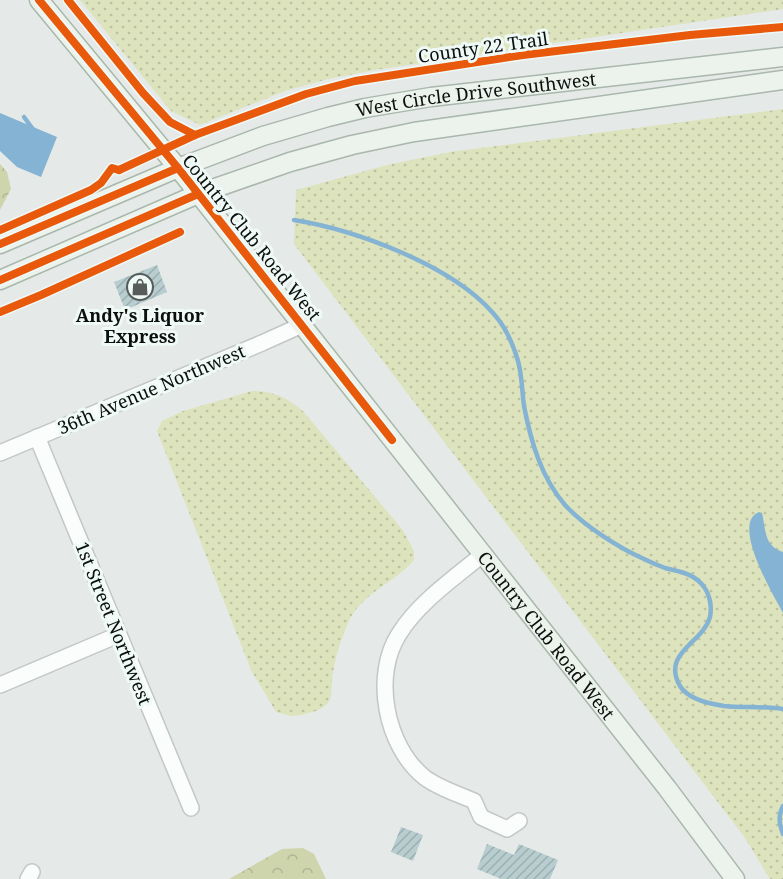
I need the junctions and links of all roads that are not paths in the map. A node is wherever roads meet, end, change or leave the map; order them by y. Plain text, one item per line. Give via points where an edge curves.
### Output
1 (39, 0) edge
2 (783, 57) edge
3 (783, 80) edge
4 (178, 168) junction
5 (198, 194) junction
6 (0, 244) edge
7 (0, 280) edge
8 (302, 325) junction
9 (37, 437) junction
10 (0, 453) edge
11 (482, 555) junction
12 (118, 635) junction
13 (0, 684) edge
14 (191, 808) dead end
15 (519, 821) dead end
16 (735, 879) edge

1 - 4 main road, Country Club Road West
2 - 4 main road, West Circle Drive Southwest via 365,108 293,127
3 - 5 main road, West Circle Drive Southwest via 383,138 290,162
4 - 5 main road, Country Club Road West
4 - 6 main road, West Circle Drive Southwest
5 - 7 main road, West Circle Drive Southwest
5 - 8 main road, Country Club Road West
8 - 9 street, 36th Avenue Northwest
8 - 11 main road, Country Club Road West
9 - 10 street, 36th Avenue Northwest
9 - 12 street, 1st Street Northwest
11 - 15 street via 405,624 391,649 385,694 397,741 425,777 474,801 481,817 507,829
11 - 16 main road, Country Club Road West
12 - 13 street
12 - 14 street, 1st Street Northwest

